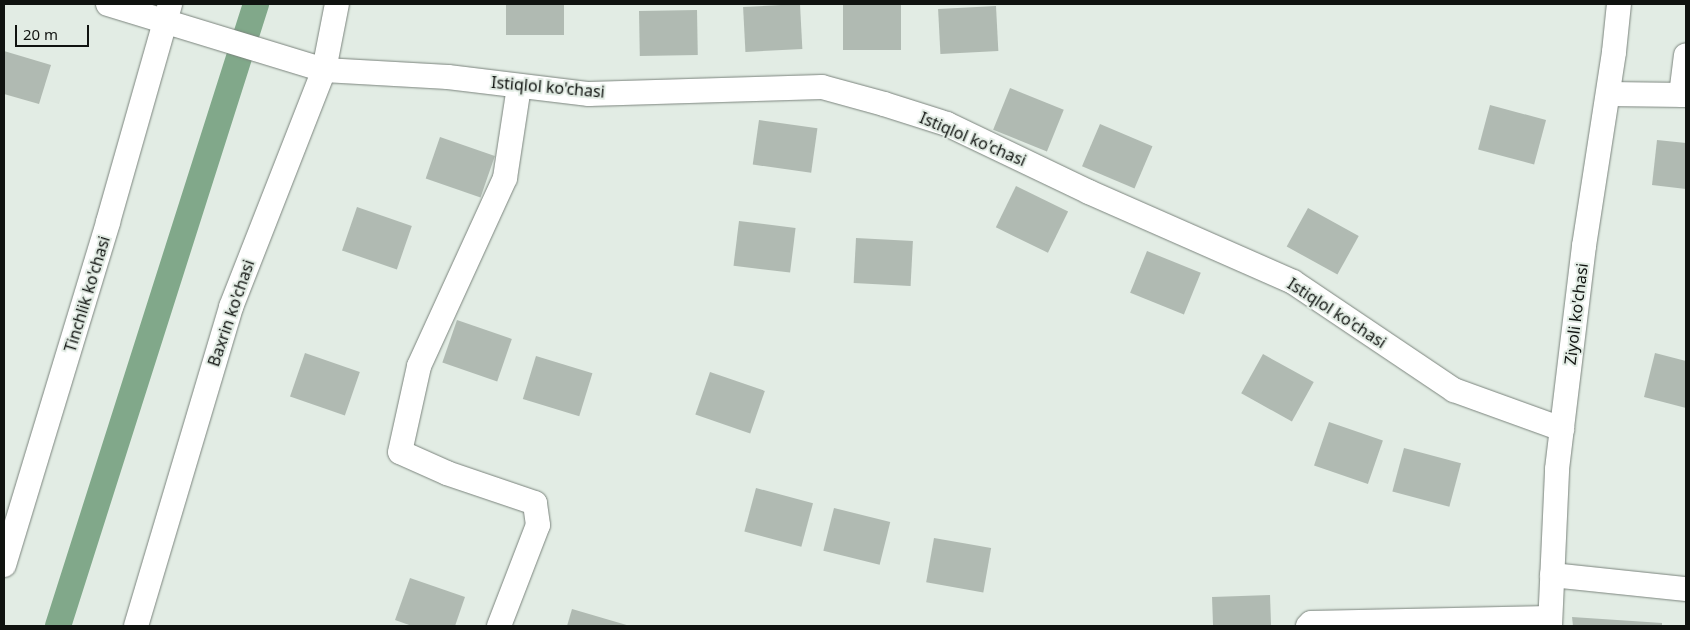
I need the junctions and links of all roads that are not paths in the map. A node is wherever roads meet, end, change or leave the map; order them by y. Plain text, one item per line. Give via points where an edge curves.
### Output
1 (108, 4) edge
2 (337, 4) edge
3 (1619, 4) edge
4 (166, 12) edge
5 (1686, 55) edge
6 (324, 70) junction
7 (519, 86) junction
8 (1608, 94) junction
9 (1684, 95) edge
10 (1562, 429) junction
11 (4, 565) edge
12 (1552, 575) junction
13 (1686, 589) edge
14 (1550, 622) edge
15 (136, 626) edge
16 (498, 626) edge
17 (1308, 626) edge

1 - 4 street
2 - 6 street, Baxrin ko'chasi
3 - 8 street, Ziyoli ko'chasi
4 - 6 street, Istiqlol ko'chasi
4 - 11 street, Tinchlik ko'chasi via 108,222
5 - 9 street
6 - 7 street, Istiqlol ko'chasi via 448,77
6 - 15 street, Baxrin ko'chasi via 230,307
7 - 10 street, Istiqlol ko'chasi via 589,94 822,87 947,124 1089,192 1293,282 1454,390
7 - 16 street via 505,178 418,366 400,452 447,473 535,503 538,525
8 - 9 street
8 - 10 street, Ziyoli ko'chasi via 1584,246
10 - 12 street, Ziyoli ko'chasi
12 - 13 street
12 - 14 street, Ziyoli ko'chasi
14 - 17 street via 1311,623

